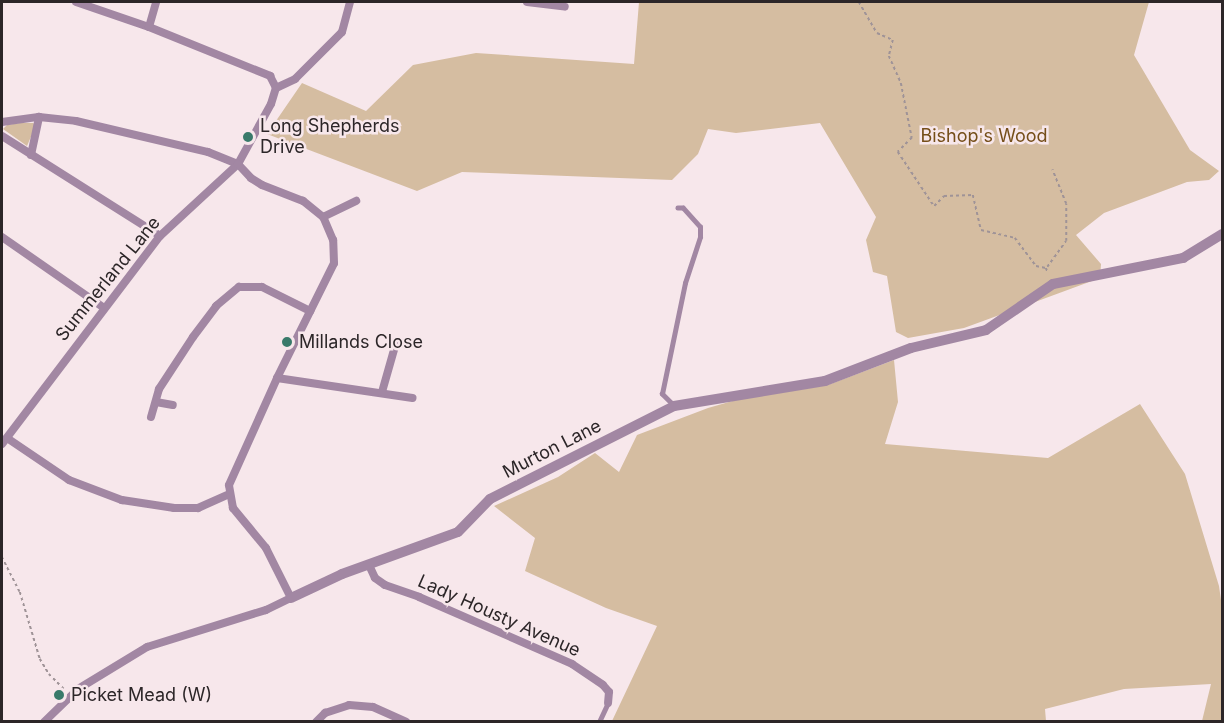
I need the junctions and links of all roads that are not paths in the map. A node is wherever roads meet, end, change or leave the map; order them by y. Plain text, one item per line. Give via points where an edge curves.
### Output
1 (76, 2) edge
2 (156, 2) edge
3 (350, 2) edge
4 (527, 2) edge
5 (565, 7) dead end
6 (149, 27) junction
7 (276, 88) junction
8 (39, 117) junction
9 (2, 122) edge
10 (2, 136) edge
11 (32, 155) junction
12 (238, 164) junction
13 (356, 201) dead end
14 (678, 208) dead end
15 (323, 217) junction
16 (1222, 234) edge
17 (2, 237) edge
18 (160, 237) junction
19 (104, 308) junction
20 (310, 311) junction
21 (396, 342) dead end
22 (277, 378) junction
23 (382, 392) junction
24 (414, 398) dead end
25 (156, 402) junction
26 (172, 405) dead end
27 (674, 406) junction
28 (151, 417) dead end
29 (4, 441) edge
30 (229, 494) junction
31 (369, 565) junction
32 (291, 598) junction
33 (608, 703) joint
34 (44, 722) edge
35 (316, 722) edge
36 (406, 722) edge
37 (599, 722) edge

1 - 6 street
2 - 6 street
3 - 7 street via 342,32 295,79
4 - 5 street
6 - 7 street via 270,76
7 - 12 street, Summerland Lane
8 - 9 street
8 - 11 street
8 - 12 street via 76,121 208,152
10 - 11 street
11 - 18 street
12 - 15 street via 250,178 303,201
12 - 18 street, Summerland Lane
13 - 15 street
14 - 27 lane via 683,208 700,227 700,237 685,283 662,394
15 - 20 street via 333,240 334,263
16 - 27 street, Murton Lane via 1183,258 1053,284 986,330 911,348 825,381
17 - 19 street
18 - 19 street, Summerland Lane
19 - 29 street, Summerland Lane
20 - 22 street
20 - 25 street via 262,287 239,287 216,306 159,389
21 - 23 street
22 - 23 street
22 - 30 street via 229,485
23 - 24 street
25 - 26 street
25 - 28 street
27 - 31 street, Murton Lane via 490,499 458,532
29 - 30 street via 69,480 122,500 198,508
30 - 32 street via 233,508 266,548
31 - 32 street, Murton Lane
31 - 33 street, Lady Housty Avenue via 375,578 385,585 572,664 603,685 609,692
32 - 34 street, Murton Lane via 266,610 147,647 104,671
33 - 37 lane
35 - 36 street via 325,713 349,705 373,706

